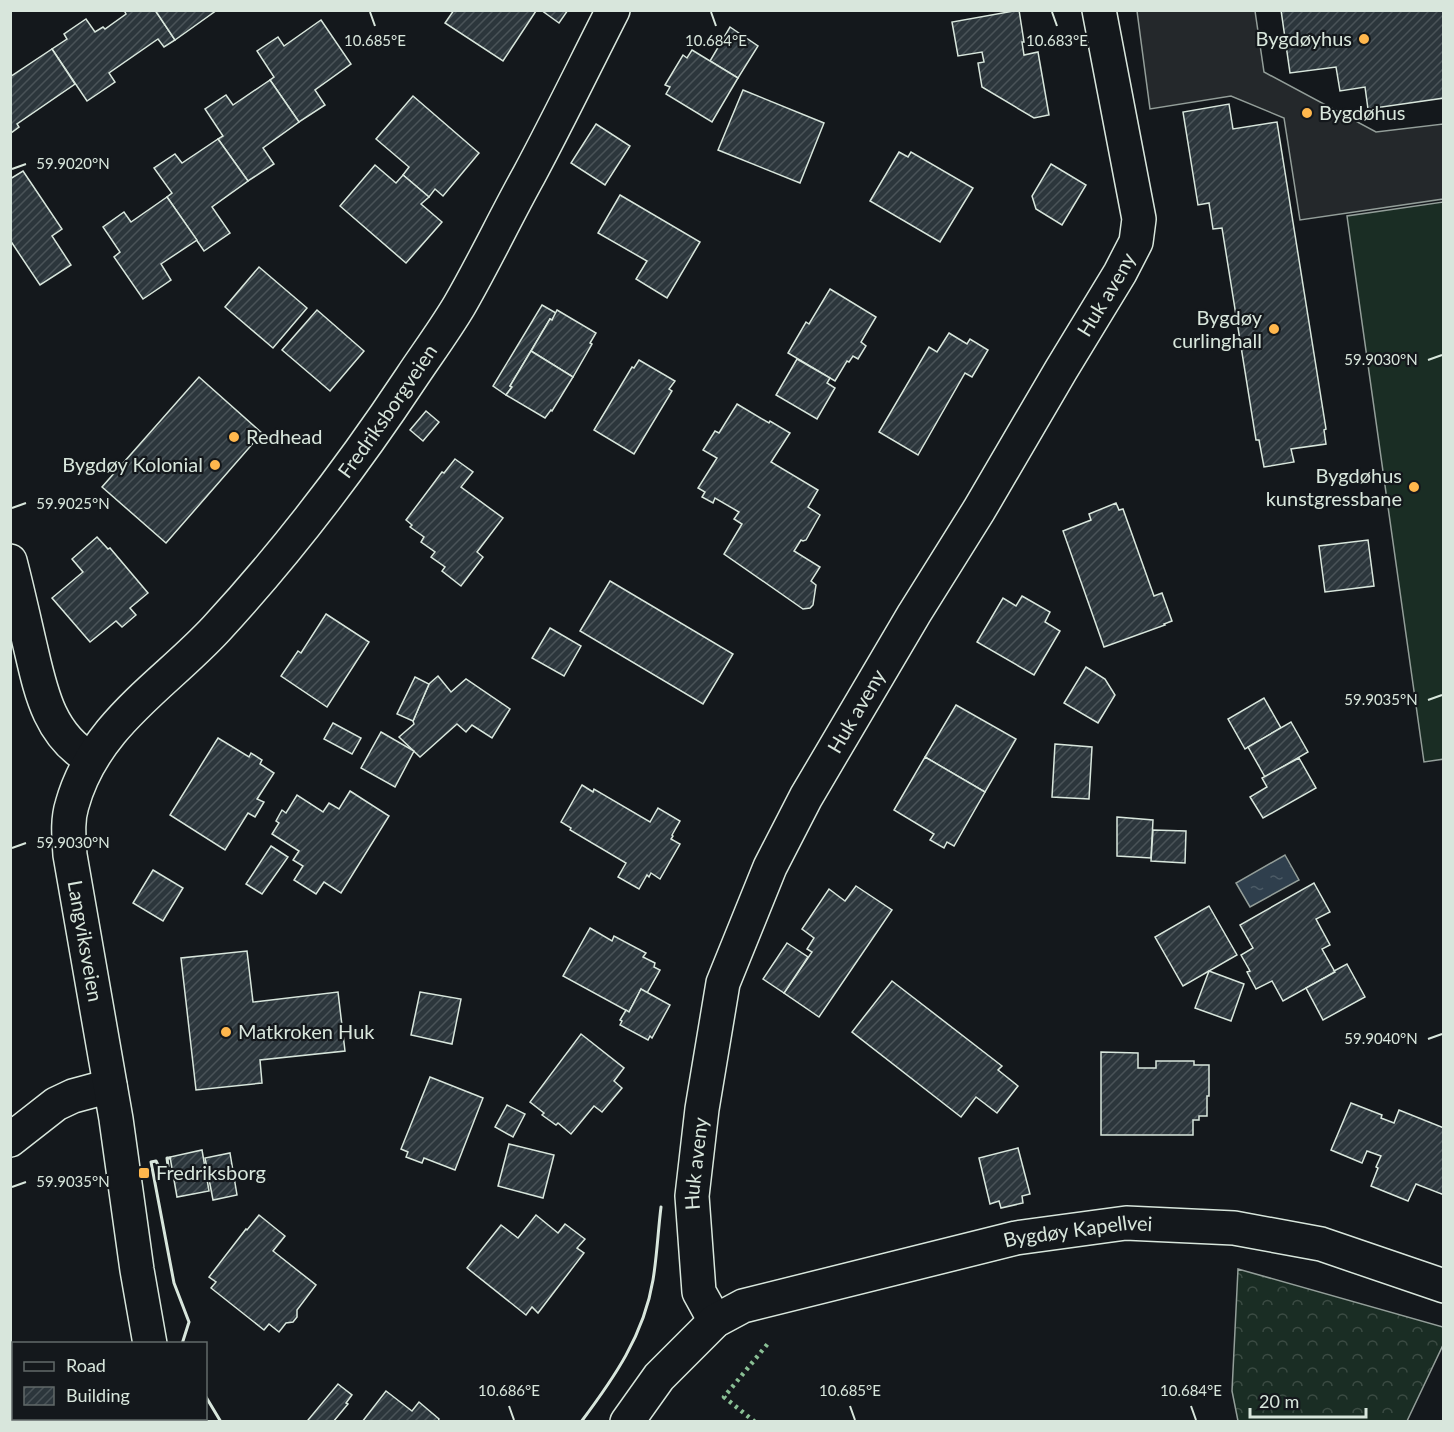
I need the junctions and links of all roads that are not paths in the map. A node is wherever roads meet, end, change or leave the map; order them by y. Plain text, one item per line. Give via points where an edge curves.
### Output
1 (613, 10) edge
2 (1099, 10) edge
3 (10, 561) edge
4 (91, 759) junction
5 (110, 1086) junction
6 (10, 1140) edge
7 (1443, 1286) edge
8 (715, 1321) junction
9 (150, 1342) edge
10 (627, 1422) edge

1 - 4 street, Fredriksborgveien via 538,160 458,306 378,427 250,593 123,717
2 - 8 street, Huk aveny via 1139,219 1136,242 806,797 770,867 723,983 692,1196 699,1292
3 - 4 street via 45,703 68,741
4 - 5 street, Langviksveien via 71,806 68,828
5 - 6 street via 56,1104
5 - 9 street, Langviksveien
7 - 8 street, Bygdøy Kapellvei via 1321,1244 1234,1228 1126,1223 1016,1238 743,1306
8 - 10 street via 659,1377

